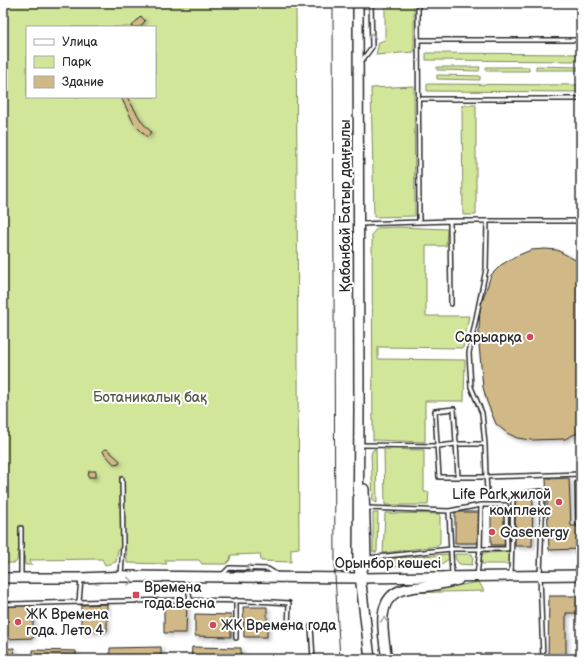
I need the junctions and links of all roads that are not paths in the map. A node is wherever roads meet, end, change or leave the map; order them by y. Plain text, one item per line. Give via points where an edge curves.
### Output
1 (358, 3) edge
2 (371, 3) edge
3 (418, 3) edge
4 (418, 40) junction
5 (581, 40) edge
6 (359, 65) junction
7 (418, 99) junction
8 (581, 99) edge
9 (450, 221) junction
10 (487, 221) junction
11 (581, 221) edge
12 (419, 222) junction
13 (359, 224) junction
14 (451, 304) dead end
15 (359, 408) junction
16 (362, 444) junction
17 (456, 444) junction
18 (485, 444) junction
19 (438, 446) junction
20 (581, 474) edge
21 (458, 477) junction
22 (486, 477) junction
23 (122, 479) dead end
24 (581, 482) edge
25 (487, 489) dead end
26 (481, 506) junction
27 (365, 508) junction
28 (449, 511) junction
29 (581, 524) edge
30 (21, 528) dead end
31 (450, 549) junction
32 (480, 549) junction
33 (366, 558) junction
34 (540, 575) junction
35 (581, 575) edge
36 (121, 576) junction
37 (452, 576) junction
38 (475, 576) junction
39 (511, 576) junction
40 (92, 577) junction
41 (173, 577) junction
42 (195, 577) junction
43 (3, 578) edge
44 (21, 578) junction
45 (81, 578) junction
46 (360, 578) junction
47 (190, 600) junction
48 (236, 600) junction
49 (79, 602) junction
50 (3, 604) edge
51 (310, 626) dead end
52 (288, 628) dead end
53 (236, 638) dead end
54 (313, 659) edge
55 (370, 659) edge
56 (385, 659) edge
57 (543, 659) edge

1 - 6 main road, Қабанбай Батыр даңғылы
6 -> 2 lane via 372,47
3 - 4 lane
4 - 5 lane
4 - 7 lane
6 - 13 main road, Қабанбай Батыр даңғылы
7 - 8 lane
7 - 12 lane
9 - 10 lane
9 - 12 lane
9 - 14 lane
10 - 11 lane
10 - 18 lane via 486,270 468,353 471,387 482,413
12 - 13 lane
13 - 15 main road, Қабанбай Батыр даңғылы
15 - 16 main road, Қабанбай Батыр даңғылы
15 - 46 main road, Қабанбай Батыр даңғылы
16 - 19 lane
16 - 27 main road, Қабанбай Батыр даңғылы
17 - 18 lane
17 - 19 lane
17 - 19 lane via 454,409 435,411
17 - 21 lane
18 - 22 lane
19 - 21 lane via 439,477
20 - 22 lane
21 - 22 lane
22 - 25 lane
23 - 36 lane
24 - 29 lane via 577,483 578,524
26 - 28 lane
26 - 32 lane
26 - 32 lane via 506,505 507,549
27 - 28 lane
27 - 33 main road, Қабанбай Батыр даңғылы
28 - 31 lane
30 - 44 lane
31 - 32 lane
31 - 33 lane
31 - 37 lane
32 - 38 lane
33 - 46 main road, Қабанбай Батыр даңғылы
34 - 35 main road, Орынбор көшесі
34 - 39 main road, Орынбор көшесі
34 - 39 lane via 543,492 541,491 523,493 513,498
34 - 57 lane
36 - 40 main road, Орынбор көшесі
36 - 41 main road, Орынбор көшесі
36 - 42 main road, Орынбор көшесі
37 - 38 main road, Орынбор көшесі
37 - 46 main road, Орынбор көшесі
38 - 39 main road, Орынбор көшесі
56 -> 38 main road via 383,615 391,596 401,590
40 -> 41 lane via 106,581 159,581
40 - 45 main road, Орынбор көшесі
41 - 42 main road, Орынбор көшесі
42 - 46 main road, Орынбор көшесі
42 - 47 lane
43 - 44 main road, Орынбор көшесі
44 - 45 main road, Орынбор көшесі
45 - 49 lane
46 - 55 main road, Қабанбай Батыр даңғылы
47 - 48 lane
47 - 49 lane
48 - 52 lane via 289,603
48 - 53 lane
49 - 50 lane
51 - 54 lane

